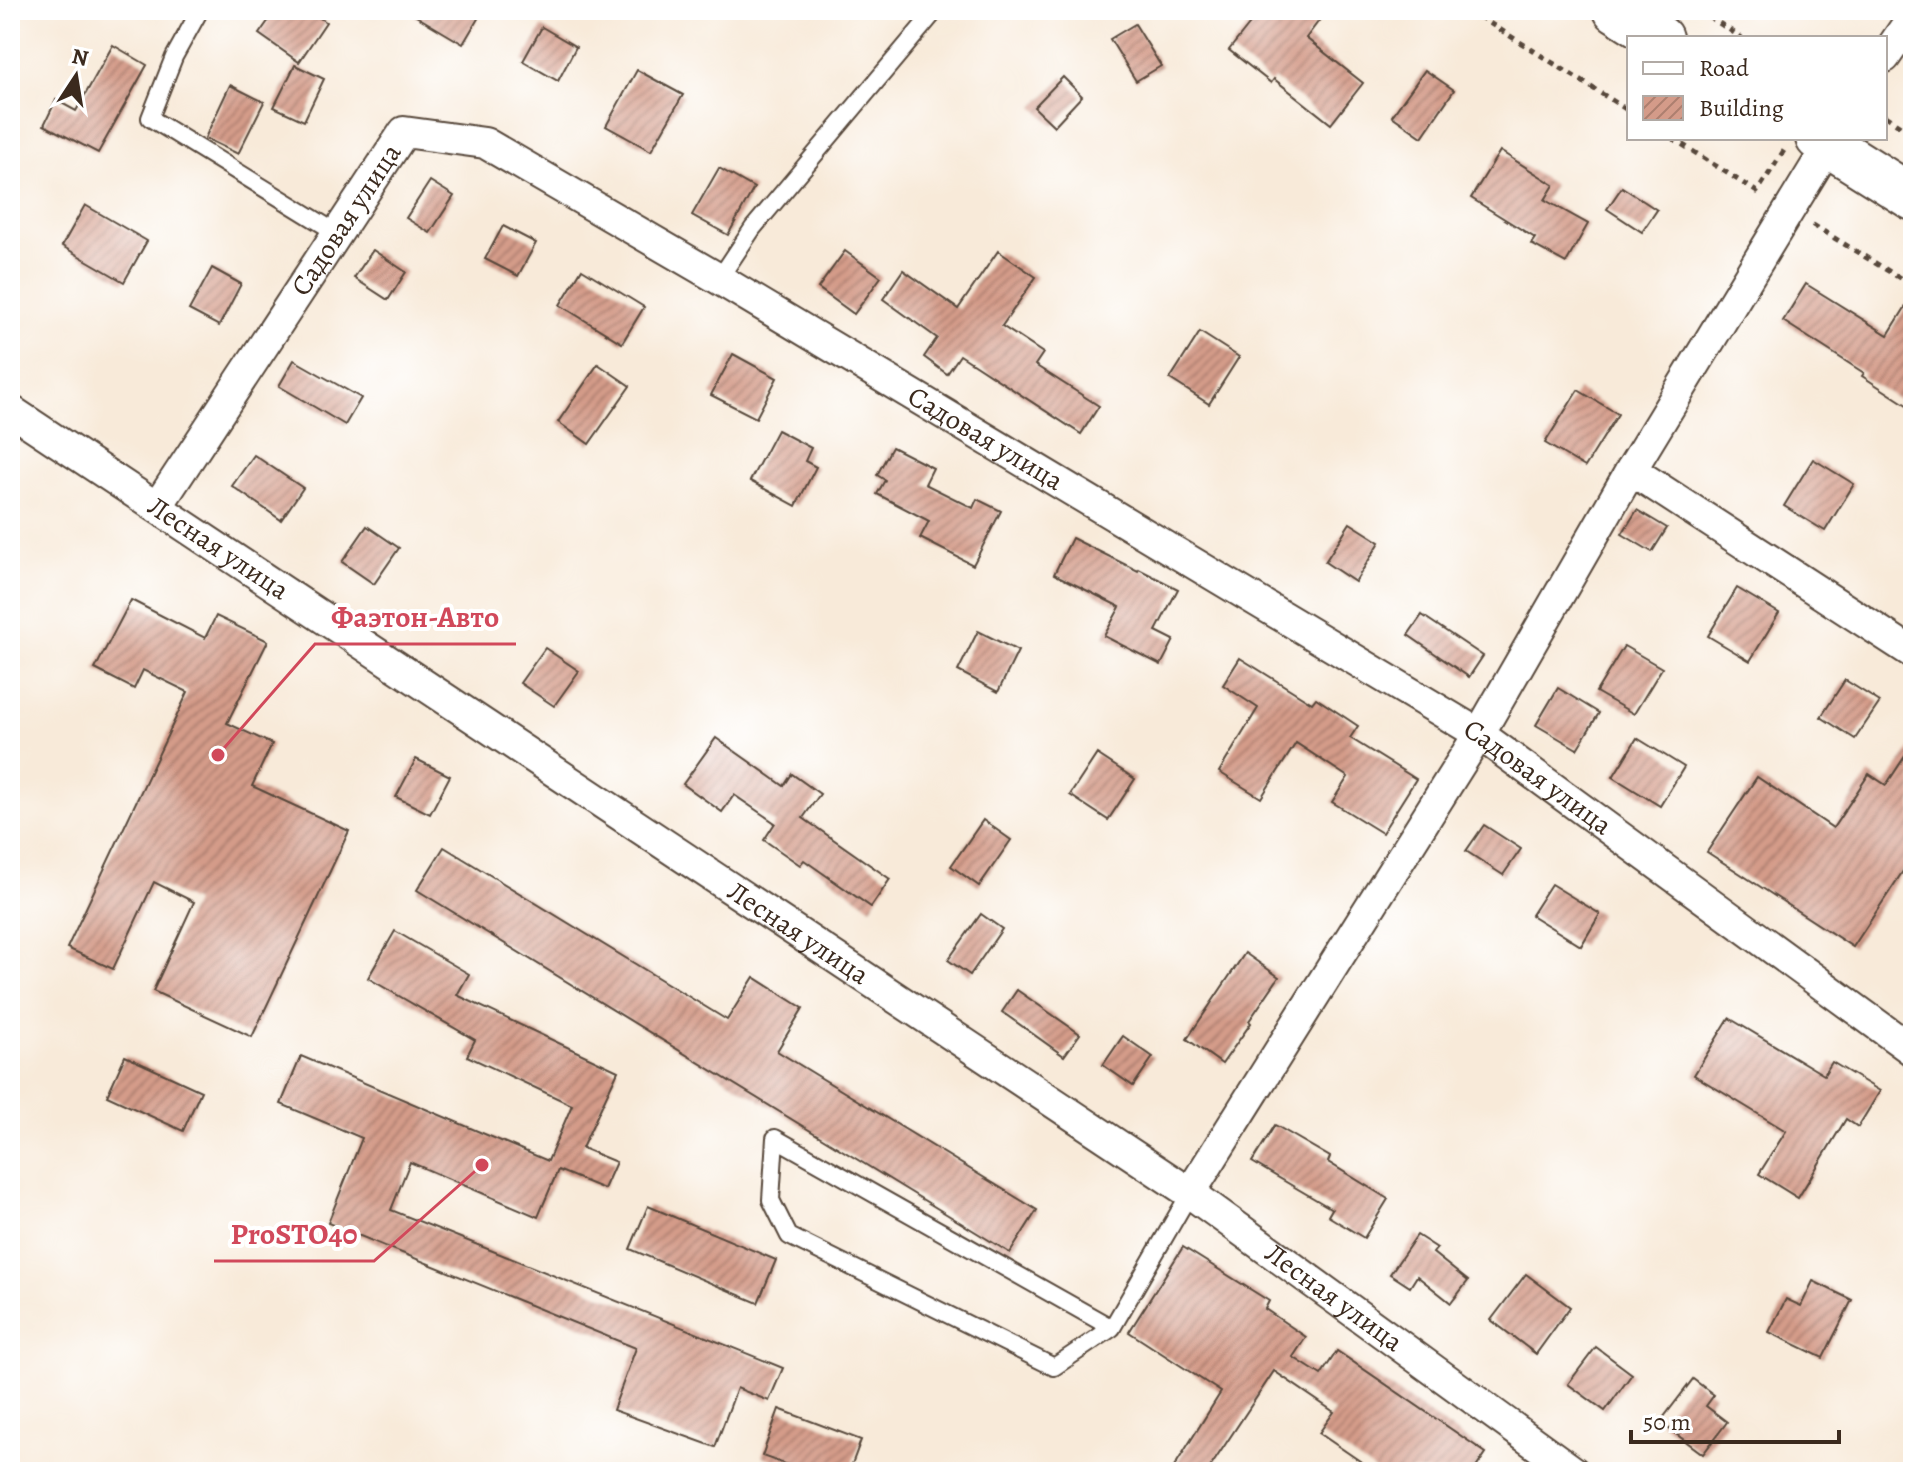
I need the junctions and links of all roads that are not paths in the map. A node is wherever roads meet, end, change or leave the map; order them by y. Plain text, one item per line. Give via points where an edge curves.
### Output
1 (200, 10) edge
2 (936, 10) edge
3 (1616, 10) edge
4 (1913, 16) edge
5 (1657, 36) edge
6 (1887, 54) edge
7 (1818, 140) edge
8 (1913, 198) edge
9 (337, 233) junction
10 (719, 279) junction
11 (10, 410) edge
12 (1631, 470) junction
13 (157, 507) junction
14 (1913, 653) edge
15 (1479, 734) junction
16 (1913, 1051) edge
17 (1190, 1193) junction
18 (1112, 1328) junction
19 (1574, 1472) edge

1 - 9 lane via 150,118
2 - 10 lane via 753,228
3 - 5 main road
4 - 6 street
7 - 8 main road
7 - 12 street via 1789,210
9 - 10 street, Садовая улица via 404,132 485,143
9 - 13 street, Садовая улица
10 - 15 street, Садовая улица
11 - 13 street, Лесная улица
12 - 14 street
12 - 15 street
13 - 17 street, Лесная улица
15 - 16 street, Садовая улица
15 - 17 street
17 - 18 lane
17 - 19 street, Лесная улица
18 - 18 lane via 1054,1367 789,1236 771,1200 775,1138

